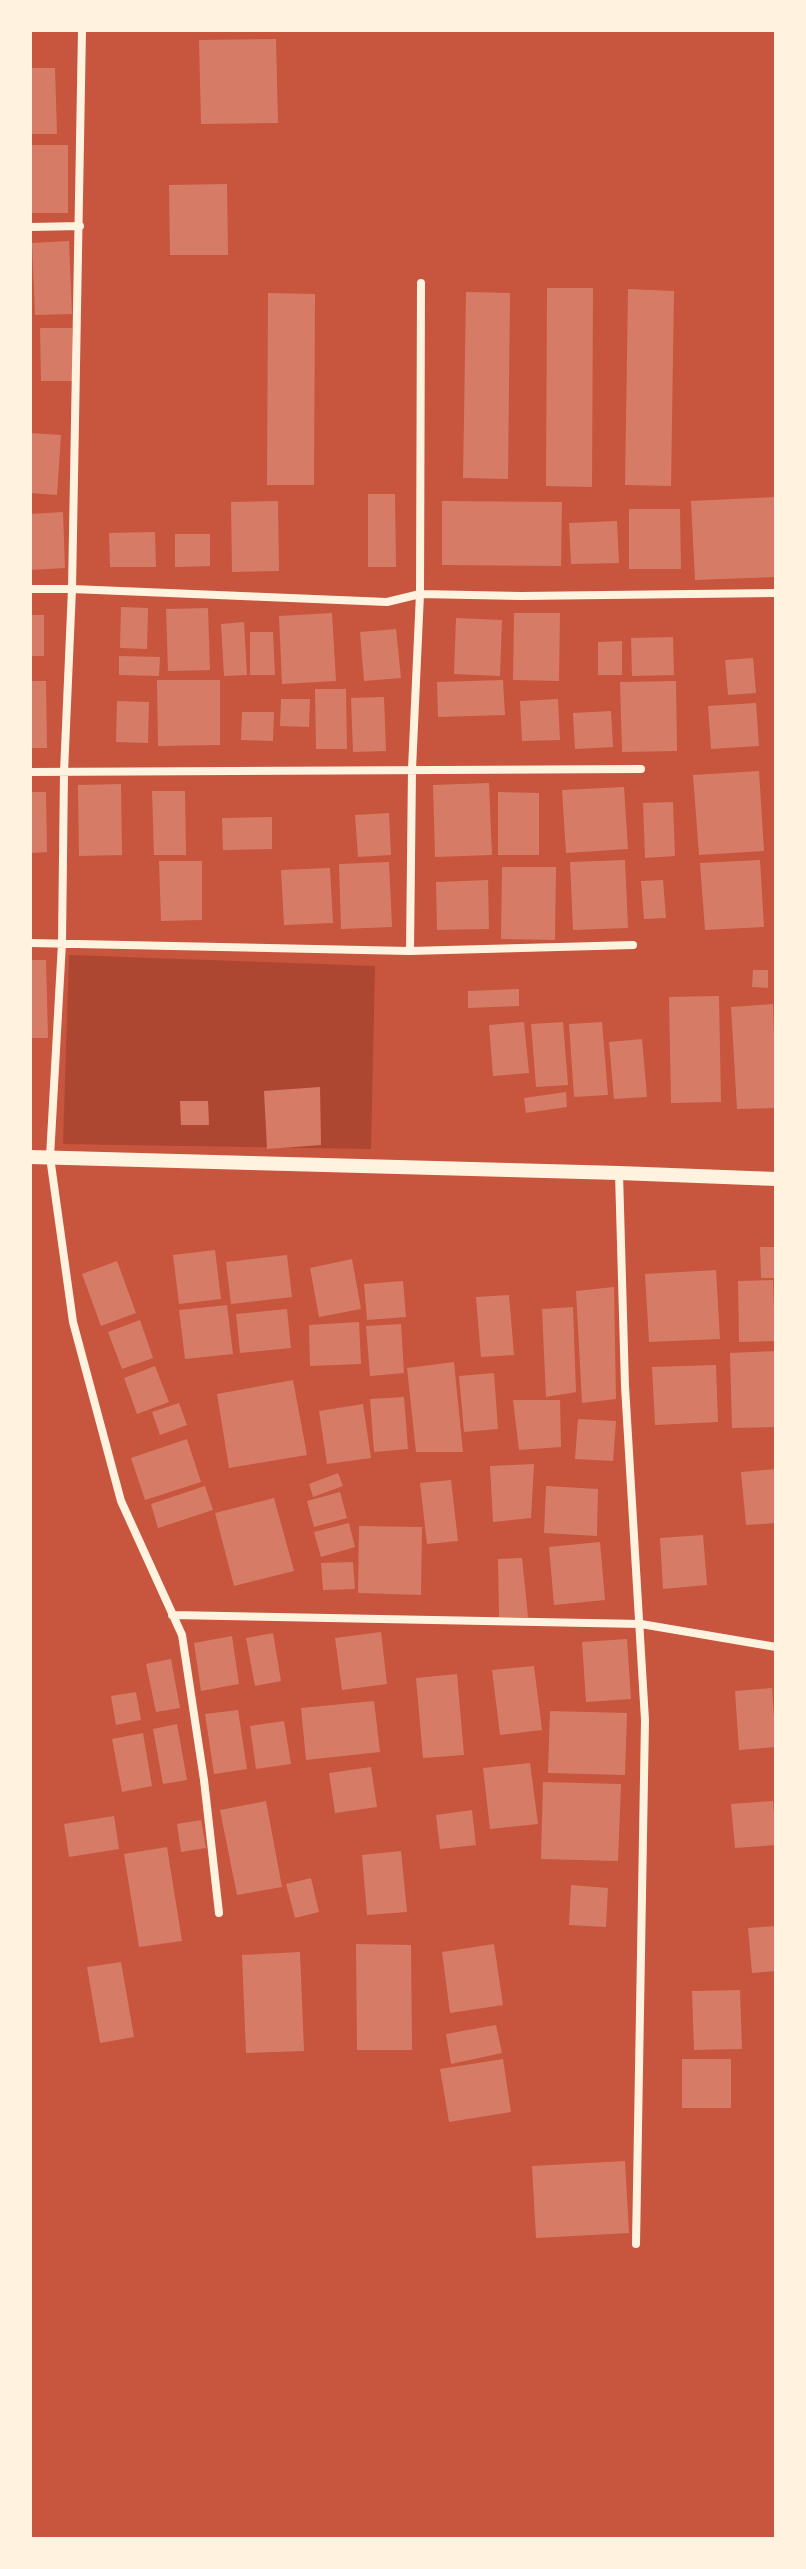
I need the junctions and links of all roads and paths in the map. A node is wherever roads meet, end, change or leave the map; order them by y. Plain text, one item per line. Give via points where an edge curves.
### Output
1 (82, 30) edge
2 (80, 226) junction
3 (30, 227) edge
4 (421, 283) dead end
5 (30, 589) edge
6 (72, 589) junction
7 (776, 593) edge
8 (420, 594) junction
9 (412, 769) junction
10 (641, 769) dead end
11 (30, 772) edge
12 (64, 772) junction
13 (30, 943) edge
14 (62, 943) junction
15 (633, 945) dead end
16 (410, 951) junction
17 (30, 1157) edge
18 (50, 1157) junction
19 (619, 1173) junction
20 (776, 1179) edge
21 (172, 1615) junction
22 (641, 1624) junction
23 (776, 1647) edge
24 (219, 1913) dead end
25 (636, 2244) dead end

1 - 2 street
2 - 3 street
2 - 6 street
4 - 8 street
5 - 6 street
6 - 8 street via 387,602
6 - 12 street
7 - 8 street
8 - 9 street
9 - 10 street
9 - 12 street
9 - 16 street
11 - 12 street
12 - 14 street
13 - 14 street
14 - 16 street
14 - 18 street
15 - 16 street
17 - 18 street
18 - 19 street
18 - 21 street via 73,1322 97,1413 121,1501
19 - 20 street
19 - 22 street via 625,1386
21 - 22 street
21 - 24 street via 182,1635
22 - 23 street
22 - 25 street via 645,1720

